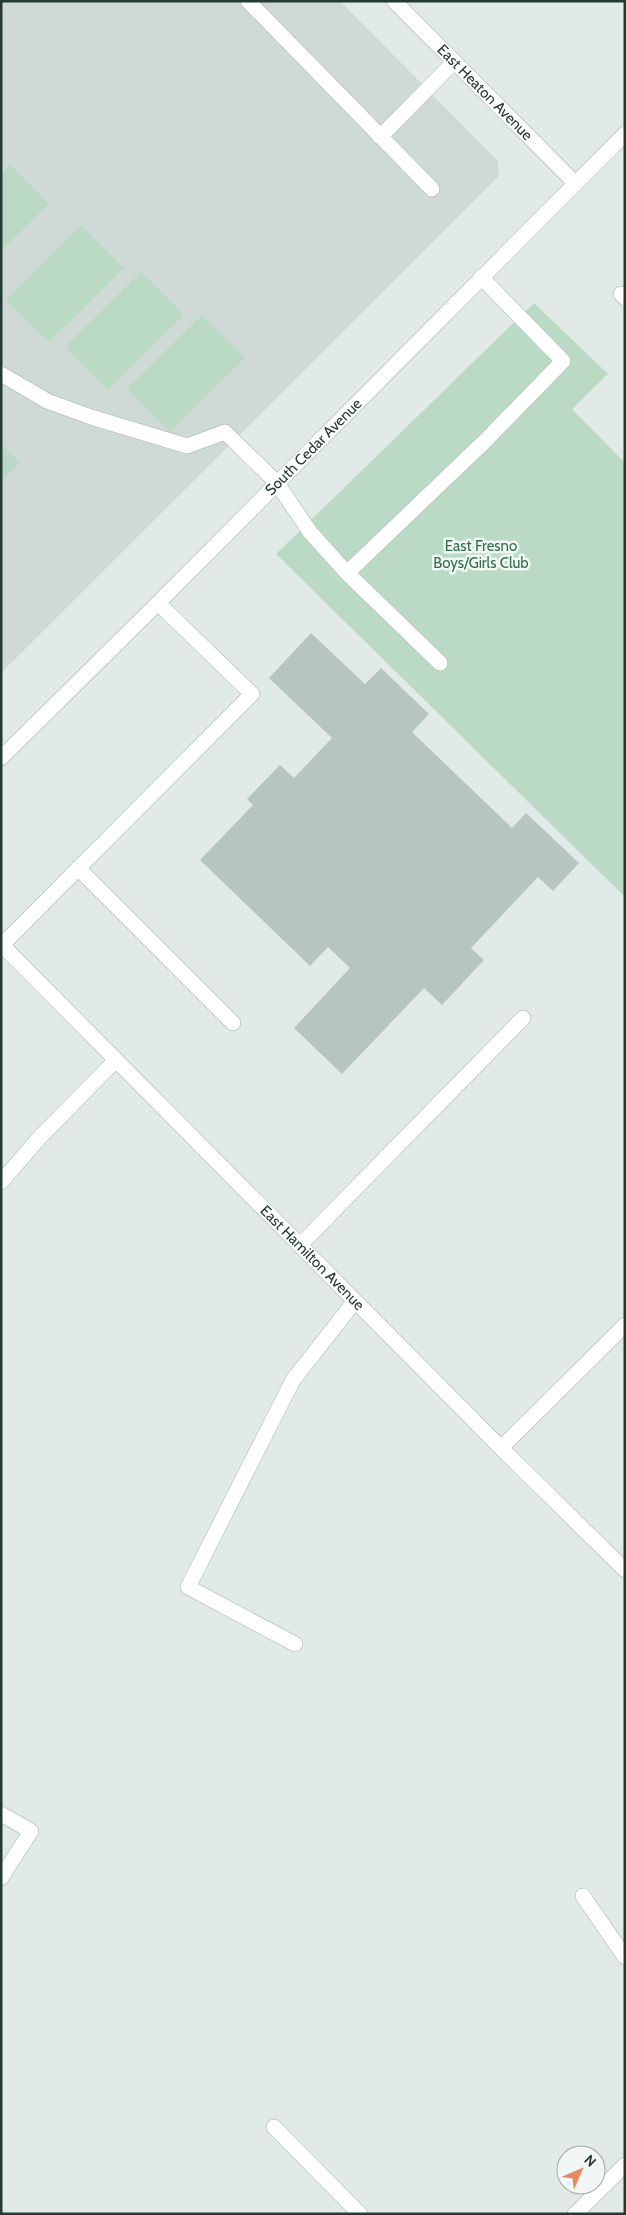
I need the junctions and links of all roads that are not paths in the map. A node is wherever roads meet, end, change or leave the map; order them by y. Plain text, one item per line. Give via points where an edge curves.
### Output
1 (248, 1) edge
2 (394, 1) edge
3 (454, 62) junction
4 (625, 134) edge
5 (380, 137) junction
6 (575, 183) junction
7 (432, 189) dead end
8 (481, 277) junction
9 (1, 374) edge
10 (277, 483) junction
11 (347, 573) junction
12 (158, 603) junction
13 (440, 663) dead end
14 (1, 758) edge
15 (78, 868) junction
16 (2, 945) edge
17 (523, 1018) dead end
18 (233, 1023) dead end
19 (116, 1060) junction
20 (1, 1182) edge
21 (300, 1245) junction
22 (355, 1301) junction
23 (625, 1325) edge
24 (501, 1448) junction
25 (625, 1570) edge
26 (294, 1644) dead end
27 (1, 1814) edge
28 (1, 1878) edge
29 (583, 1896) dead end
30 (625, 1956) edge
31 (274, 2127) dead end
32 (625, 2165) edge
33 (360, 2214) edge
34 (575, 2214) edge

1 - 5 street
2 - 3 street, East Heaton Avenue
3 - 5 street
3 - 6 street, East Heaton Avenue
4 - 6 street, South Cedar Avenue
5 - 7 street
6 - 8 street, South Cedar Avenue
8 - 10 street, South Cedar Avenue
8 - 11 street via 563,361
9 - 10 street via 47,401 187,446 225,432
10 - 11 street via 310,532
10 - 12 street, South Cedar Avenue
11 - 13 street
12 - 14 street, South Cedar Avenue
12 - 15 street via 252,694
15 - 16 street
15 - 18 street
16 - 19 street, East Hamilton Avenue
17 - 21 street
19 - 20 street
19 - 21 street, East Hamilton Avenue
21 - 22 street, East Hamilton Avenue
22 - 24 street, East Hamilton Avenue
22 - 26 street via 294,1380 188,1587
23 - 24 street
24 - 25 street, East Hamilton Avenue
27 - 28 street via 31,1832
29 - 30 street
31 - 33 street
32 - 34 street

